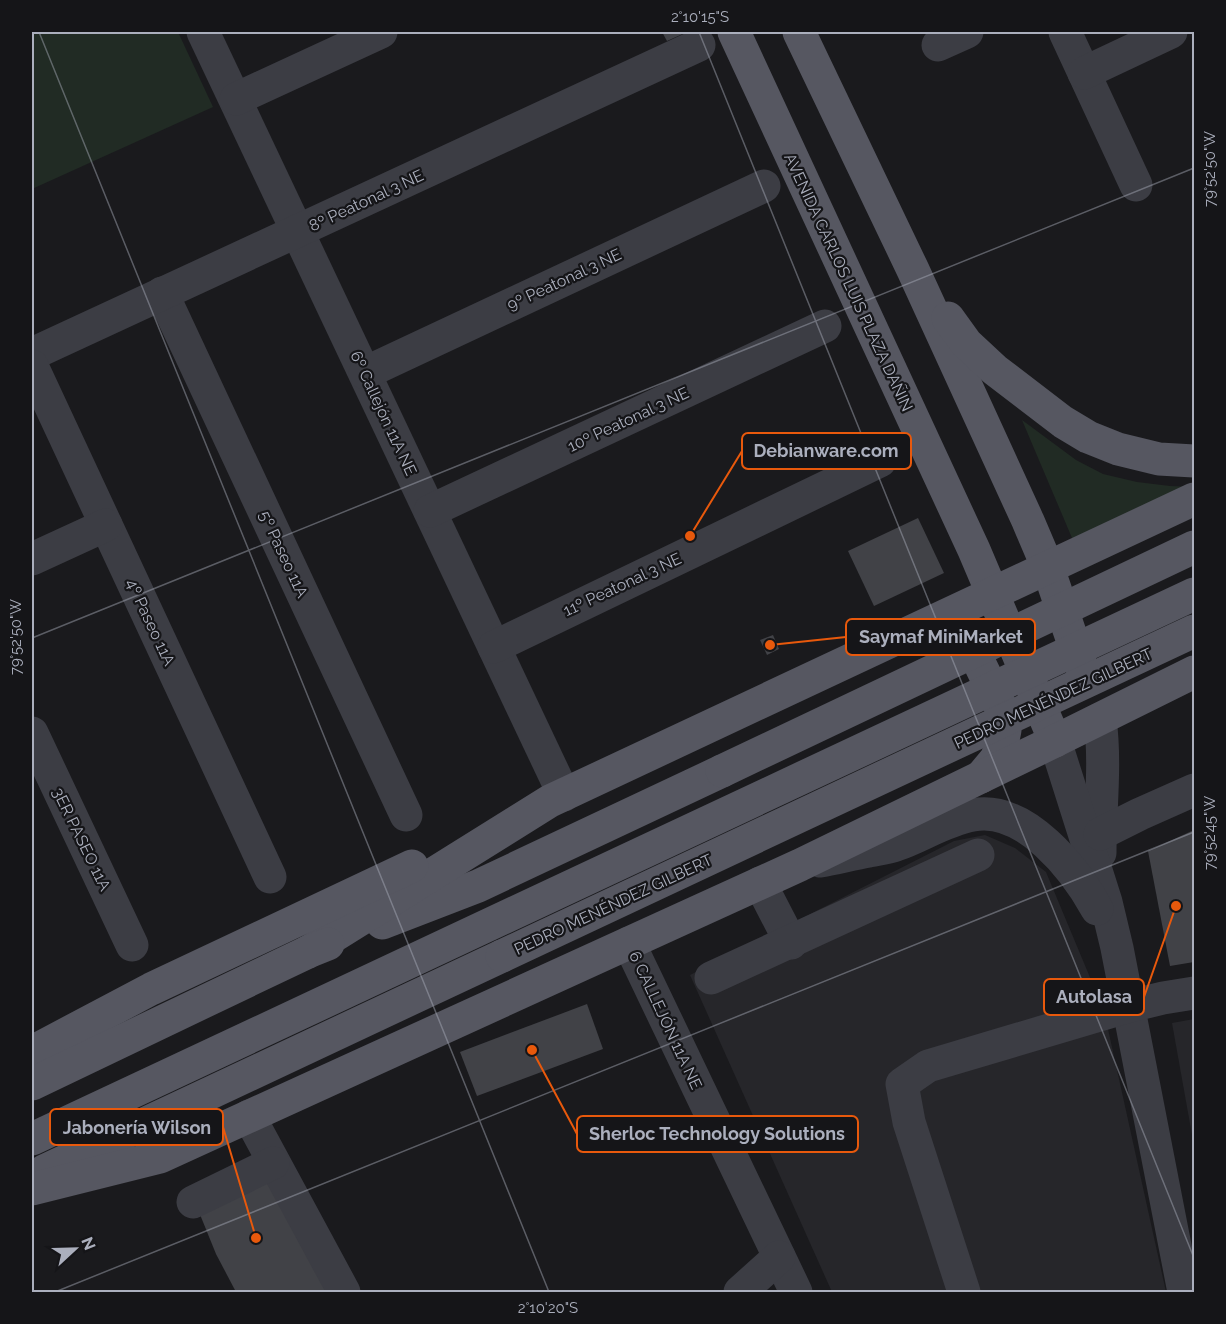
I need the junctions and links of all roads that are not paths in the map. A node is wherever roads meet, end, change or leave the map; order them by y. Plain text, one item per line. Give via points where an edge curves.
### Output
1 (203, 32) edge
2 (377, 32) edge
3 (734, 32) edge
4 (799, 32) edge
5 (1065, 32) edge
6 (1171, 32) edge
7 (699, 45) dead end
8 (1084, 73) junction
9 (236, 99) junction
10 (764, 186) dead end
11 (1136, 186) dead end
12 (298, 232) junction
13 (913, 270) junction
14 (162, 293) junction
15 (825, 326) dead end
16 (32, 354) edge
17 (32, 366) edge
18 (365, 373) junction
19 (880, 461) dead end
20 (1194, 461) edge
21 (1194, 499) edge
22 (430, 511) junction
23 (106, 525) junction
24 (1194, 547) edge
25 (32, 559) edge
26 (1047, 568) junction
27 (993, 593) junction
28 (1194, 594) edge
29 (1194, 632) edge
30 (907, 634) junction
31 (494, 647) junction
32 (1194, 672) edge
33 (1100, 719) junction
34 (32, 733) edge
35 (1055, 741) junction
36 (981, 777) junction
37 (1194, 790) edge
38 (557, 798) junction
39 (406, 814) dead end
40 (1100, 834) junction
41 (978, 855) dead end
42 (800, 865) junction
43 (270, 878) dead end
44 (760, 883) junction
45 (1106, 902) junction
46 (629, 943) junction
47 (791, 943) junction
48 (132, 945) dead end
49 (1117, 948) junction
50 (308, 952) junction
51 (711, 978) dead end
52 (1194, 993) edge
53 (1130, 1006) junction
54 (32, 1052) edge
55 (32, 1084) edge
56 (249, 1116) junction
57 (32, 1138) edge
58 (273, 1163) junction
59 (32, 1177) edge
60 (32, 1189) edge
61 (193, 1202) dead end
62 (779, 1257) junction
63 (344, 1293) edge
64 (740, 1293) edge
65 (796, 1293) edge
66 (964, 1293) edge
67 (1184, 1293) edge

1 - 9 street, 6º Callejón 11A NE
2 - 9 street
3 - 27 main road, AVENIDA CARLOS LUIS PLAZA DAÑIN
4 - 13 main road, AVENIDA CARLOS LUIS PLAZA DAÑIN
5 - 8 street
6 - 8 street
7 - 12 street, 8º Peatonal 3 NE
8 - 11 street
9 - 12 street, 6º Callejón 11A NE
10 - 18 street, 9º Peatonal 3 NE
12 - 14 street, 8º Peatonal 3 NE
12 - 18 street, 6º Callejón 11A NE
13 - 20 main road via 966,343 1063,422 1118,449 1159,459
13 - 26 main road, AVENIDA CARLOS LUIS PLAZA DAÑIN
14 - 16 street, 8º Peatonal 3 NE
14 - 39 street, 5º Paseo 11A
15 - 22 street, 10º Peatonal 3 NE
17 - 23 street, 4º Paseo 11A
18 - 22 street, 6º Callejón 11A NE
19 - 31 street, 11º Peatonal 3 NE
21 - 26 main road
22 - 31 street, 6º Callejón 11A NE
23 - 25 street
23 - 43 street, 4º Paseo 11A
24 - 50 main road, bridge via 478,886
26 - 27 main road
26 - 33 main road, AVENIDA CARLOS LUIS PLAZA DAÑIN
27 - 30 main road
27 - 35 main road, AVENIDA CARLOS LUIS PLAZA DAÑIN
28 - 57 main road, PEDRO MENÉNDEZ GILBERT, bridge
29 - 59 main road, PEDRO MENÉNDEZ GILBERT, bridge
30 - 36 main road via 943,632 956,636 968,643 976,656 1004,714 1005,730 996,759
30 - 38 main road
31 - 38 street, 6º Callejón 11A NE
32 - 33 main road
33 - 35 main road
33 - 40 street, AVENIDA CARLOS LUIS PLAZA DAÑIN
34 - 48 street, 3ER PASEO 11A
35 - 36 main road
35 - 45 street, AVENIDA CARLOS LUIS PLAZA DAÑIN
36 - 42 main road
37 - 40 street
38 - 50 main road
38 - 54 main road via 151,989
40 - 45 street, AVENIDA CARLOS LUIS PLAZA DAÑIN
41 - 47 street
42 - 44 main road
42 - 49 street via 895,846 951,820 975,814 999,815 1019,823 1046,843 1066,865 1087,890
44 - 46 main road
44 - 47 street
45 - 49 street, AVENIDA CARLOS LUIS PLAZA DAÑIN
46 - 56 main road
46 - 62 street, 6 CALLEJÓN 11A NE
47 - 51 street
49 - 53 street, AVENIDA CARLOS LUIS PLAZA DAÑIN
50 - 55 main road
52 - 53 street
53 - 66 street via 928,1066 902,1084 909,1122
53 - 67 street, AVENIDA CARLOS LUIS PLAZA DAÑIN
56 - 58 street
56 - 60 main road via 160,1157
58 - 61 street
58 - 63 street
62 - 64 street
62 - 65 street, 6 CALLEJÓN 11A NE

